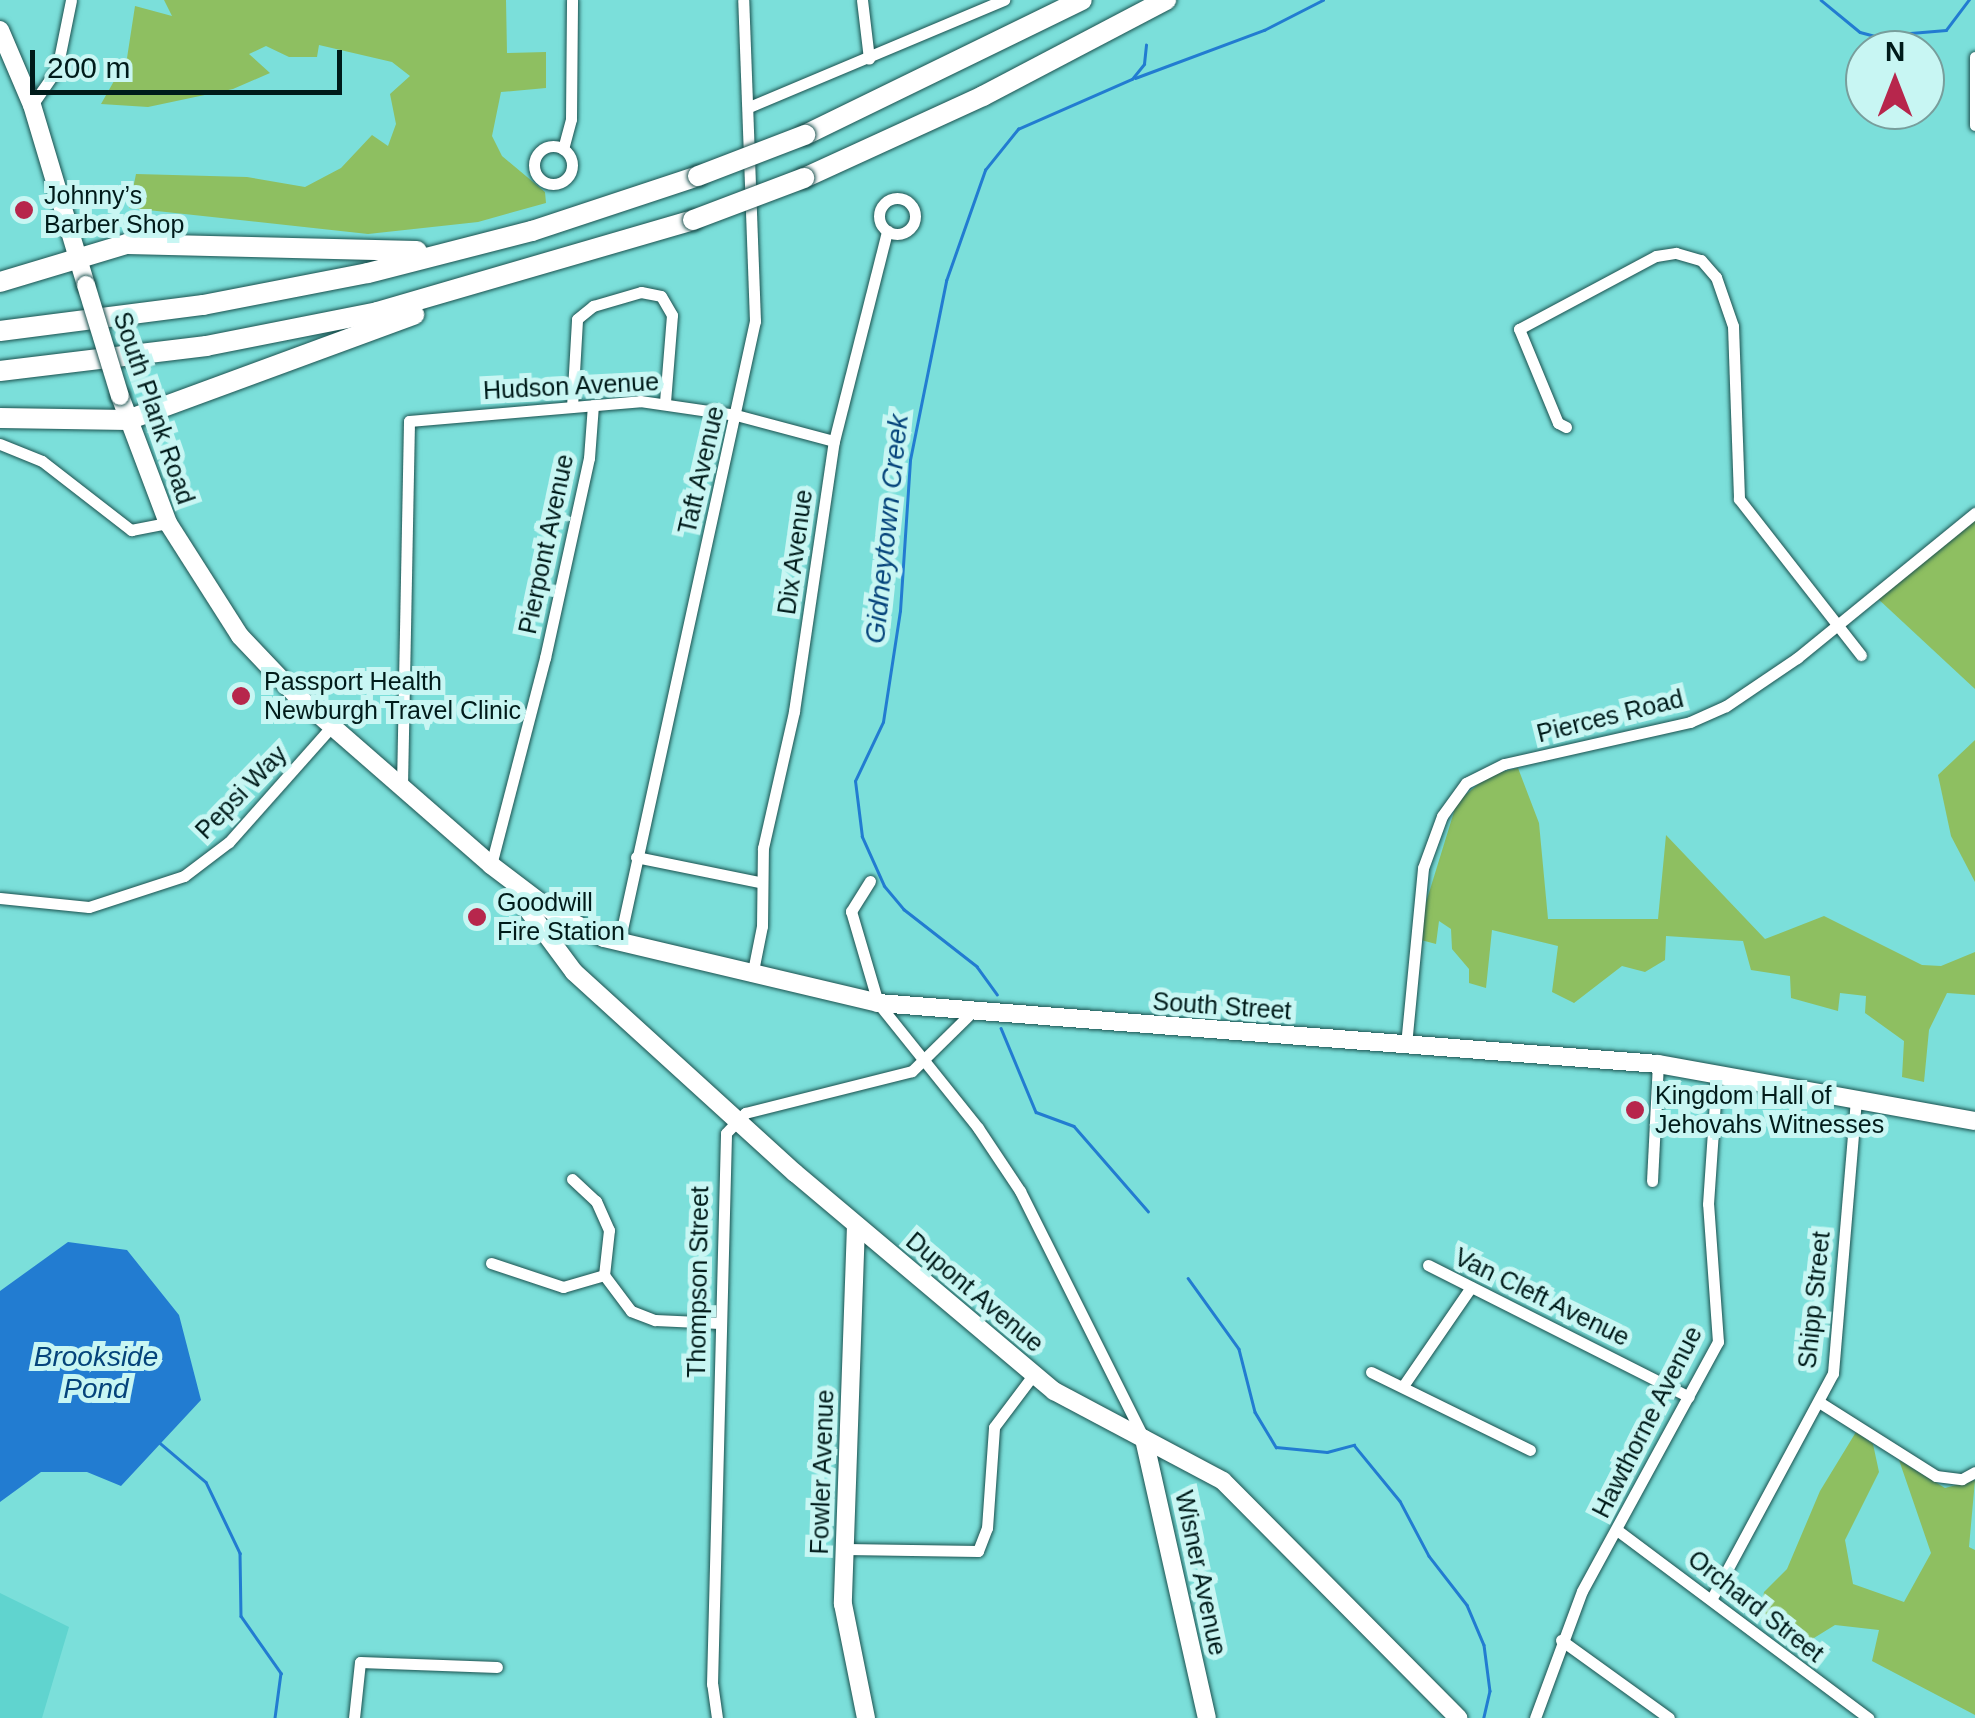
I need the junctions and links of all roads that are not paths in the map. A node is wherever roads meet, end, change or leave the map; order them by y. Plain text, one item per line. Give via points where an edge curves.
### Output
1 (71, 0) edge
2 (572, 0) edge
3 (743, 0) edge
4 (862, 0) edge
5 (1004, 0) edge
6 (1082, 0) edge
7 (1166, 0) edge
8 (981, 5) edge
9 (0, 30) edge
10 (1975, 57) edge
11 (869, 59) junction
12 (32, 105) junction
13 (749, 107) junction
14 (1975, 125) edge
15 (563, 149) dead end
16 (532, 231) junction
17 (887, 231) dead end
18 (78, 258) junction
19 (542, 269) junction
20 (0, 282) edge
21 (0, 331) edge
22 (0, 371) edge
23 (665, 402) junction
24 (593, 405) junction
25 (572, 407) junction
26 (736, 416) junction
27 (0, 418) edge
28 (128, 420) junction
29 (1566, 427) dead end
30 (834, 441) junction
31 (0, 444) edge
32 (1975, 513) edge
33 (168, 524) junction
34 (1835, 626) junction
35 (1861, 655) dead end
36 (332, 726) junction
37 (402, 786) junction
38 (636, 858) junction
39 (491, 864) junction
40 (870, 881) dead end
41 (760, 882) junction
42 (0, 898) edge
43 (619, 943) junction
44 (752, 976) junction
45 (878, 1004) junction
46 (973, 1012) junction
47 (1406, 1045) junction
48 (927, 1062) junction
49 (1658, 1064) junction
50 (1717, 1072) junction
51 (1856, 1098) junction
52 (736, 1118) junction
53 (1975, 1121) edge
54 (572, 1178) dead end
55 (1652, 1181) dead end
56 (856, 1225) junction
57 (491, 1262) dead end
58 (1428, 1265) dead end
59 (604, 1275) junction
60 (1472, 1287) junction
61 (720, 1323) junction
62 (1371, 1372) dead end
63 (1034, 1374) junction
64 (1403, 1386) junction
65 (1689, 1396) junction
66 (1818, 1402) junction
67 (1144, 1439) junction
68 (1530, 1450) dead end
69 (1975, 1472) edge
70 (1617, 1530) junction
71 (845, 1549) junction
72 (1712, 1598) junction
73 (1561, 1640) junction
74 (497, 1667) dead end
75 (354, 1718) edge
76 (717, 1718) edge
77 (866, 1718) edge
78 (1207, 1718) edge
79 (1458, 1718) edge
80 (1536, 1718) edge
81 (1669, 1718) edge
82 (1868, 1718) edge

1 - 12 street via 57,69
2 - 15 street via 571,118
3 - 13 street, Taft Avenue
4 - 11 street
5 - 8 street
6 - 16 highway, bridge via 805,135
7 - 19 highway, bridge via 966,104 804,178
8 - 11 street
9 - 12 street, South Plank Road
10 - 14 street
11 - 13 street
12 - 18 street, South Plank Road
13 - 26 street, Taft Avenue via 758,283
16 - 18 highway via 398,253 147,242
16 - 21 highway via 257,296
17 - 30 street, Dix Avenue
18 - 20 highway
18 - 28 street, South Plank Road, bridge
19 - 22 highway via 264,336
19 - 28 highway
23 - 24 street, Hudson Avenue
23 - 25 street via 672,315 660,296 641,292 593,306 578,319
23 - 26 street, Hudson Avenue
24 - 25 street, Hudson Avenue
24 - 39 street, Pierpont Avenue via 589,458 545,658
25 - 37 street, Hudson Avenue via 416,418 405,428
26 - 30 street, Hudson Avenue
26 - 38 street, Taft Avenue
27 - 28 highway
28 - 33 street, South Plank Road
29 - 34 street via 1550,406 1519,330 1656,256 1676,252 1700,260 1716,276 1733,326 1736,490
30 - 41 street, Dix Avenue via 794,711
31 - 33 street via 42,461 132,530
32 - 34 street, Pierces Road
33 - 36 street, South Plank Road via 229,623
34 - 35 street
34 - 47 street, Pierces Road via 1768,679 1708,714 1504,764 1466,783 1442,816 1423,868
36 - 37 street, South Plank Road
36 - 42 street, Pepsi Way via 229,842 184,876 89,906
37 - 39 street, South Plank Road
38 - 41 street
38 - 43 street, Taft Avenue
39 - 43 street, South Street via 557,915
39 - 52 street, Dupont Avenue via 574,972
40 - 45 street via 851,911
41 - 44 street, Dix Avenue via 762,926
43 - 44 street, South Street
44 - 45 street, South Street
45 - 46 street, South Street
45 - 48 street
46 - 47 street, South Street
46 - 48 street
47 - 49 street, South Street
48 - 52 street via 912,1072
48 - 67 street via 1020,1191
49 - 50 street, South Street
49 - 55 street
50 - 51 street, South Street
50 - 65 street, Hawthorne Avenue via 1708,1204 1720,1332
51 - 53 street, South Street
51 - 66 street, Shipp Street via 1835,1366
52 - 56 street, Dupont Avenue
52 - 61 street, Thompson Street via 722,1150
54 - 59 street via 596,1201 609,1230
56 - 63 street, Dupont Avenue
56 - 71 street, Fowler Avenue
57 - 59 street via 563,1287
58 - 60 street, Van Cleft Avenue
59 - 61 street via 641,1317
60 - 64 street
60 - 65 street, Van Cleft Avenue
61 - 76 street, Thompson Street via 712,1684
62 - 64 street
63 - 67 street, Dupont Avenue via 1083,1409
63 - 71 street via 994,1427 987,1528 978,1551
64 - 68 street
65 - 70 street, Hawthorne Avenue
66 - 69 street via 1936,1476
66 - 72 street, Shipp Street
67 - 78 street, Wisner Avenue
67 - 79 street, Dupont Avenue via 1223,1481
70 - 72 street, Orchard Street
70 - 73 street, Hawthorne Avenue
71 - 77 street, Fowler Avenue via 845,1631
72 - 82 street, Orchard Street
73 - 80 street, Hawthorne Avenue
73 - 81 street
74 - 75 street via 360,1662

